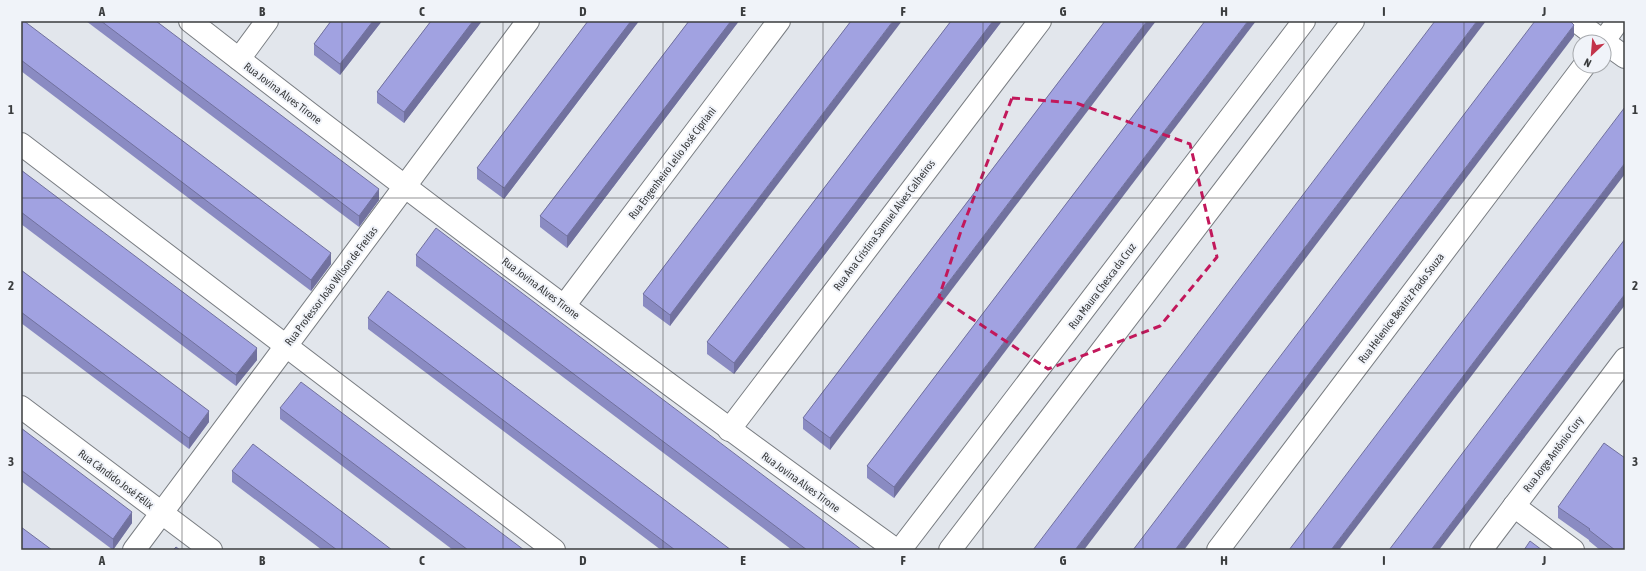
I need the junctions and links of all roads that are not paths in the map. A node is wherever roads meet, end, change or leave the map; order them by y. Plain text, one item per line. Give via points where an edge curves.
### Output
1 (190, 21) edge
2 (267, 21) edge
3 (528, 21) edge
4 (779, 21) edge
5 (1040, 21) edge
6 (1304, 21) edge
7 (1353, 21) edge
8 (1576, 21) edge
9 (1618, 21) edge
10 (1593, 34) edge
11 (1609, 34) edge
12 (1612, 48) edge
13 (1625, 57) edge
14 (239, 59) junction
15 (1578, 74) edge
16 (21, 144) edge
17 (406, 187) junction
18 (564, 306) junction
19 (287, 346) junction
20 (1625, 359) edge
21 (21, 407) edge
22 (729, 430) junction
23 (1514, 506) junction
24 (162, 513) junction
25 (134, 550) edge
26 (210, 550) edge
27 (554, 550) edge
28 (896, 550) edge
29 (900, 550) edge
30 (950, 550) edge
31 (1218, 550) edge
32 (1481, 550) edge
33 (1573, 550) edge

1 - 14 street, Rua Jovina Alves Tirone
2 - 14 street
3 - 17 street, Rua Professor João Wilson de Freitas
4 - 18 street, Rua Engenheiro Lelio José Cipriani
5 - 22 street, Rua Ana Cristina Samuel Alves Calheiros
6 - 29 street, Rua Maura Chesca da Cruz
7 - 30 street
8 - 10 street
9 - 11 street
12 - 13 street
14 - 17 street, Rua Jovina Alves Tirone
15 - 31 street, Rua Helenice Beatriz Prado Souza
16 - 19 street
17 - 18 street, Rua Jovina Alves Tirone
17 - 19 street, Rua Professor João Wilson de Freitas
18 - 22 street, Rua Jovina Alves Tirone
19 - 24 street, Rua Professor João Wilson de Freitas
19 - 27 street
20 - 23 street, Rua Jorge Antônio Cury
21 - 24 street, Rua Cândido José Félix
22 - 28 street, Rua Jovina Alves Tirone
23 - 32 street, Rua Jorge Antônio Cury
23 - 33 street
24 - 25 street, Rua Professor João Wilson de Freitas
24 - 26 street, Rua Cândido José Félix

